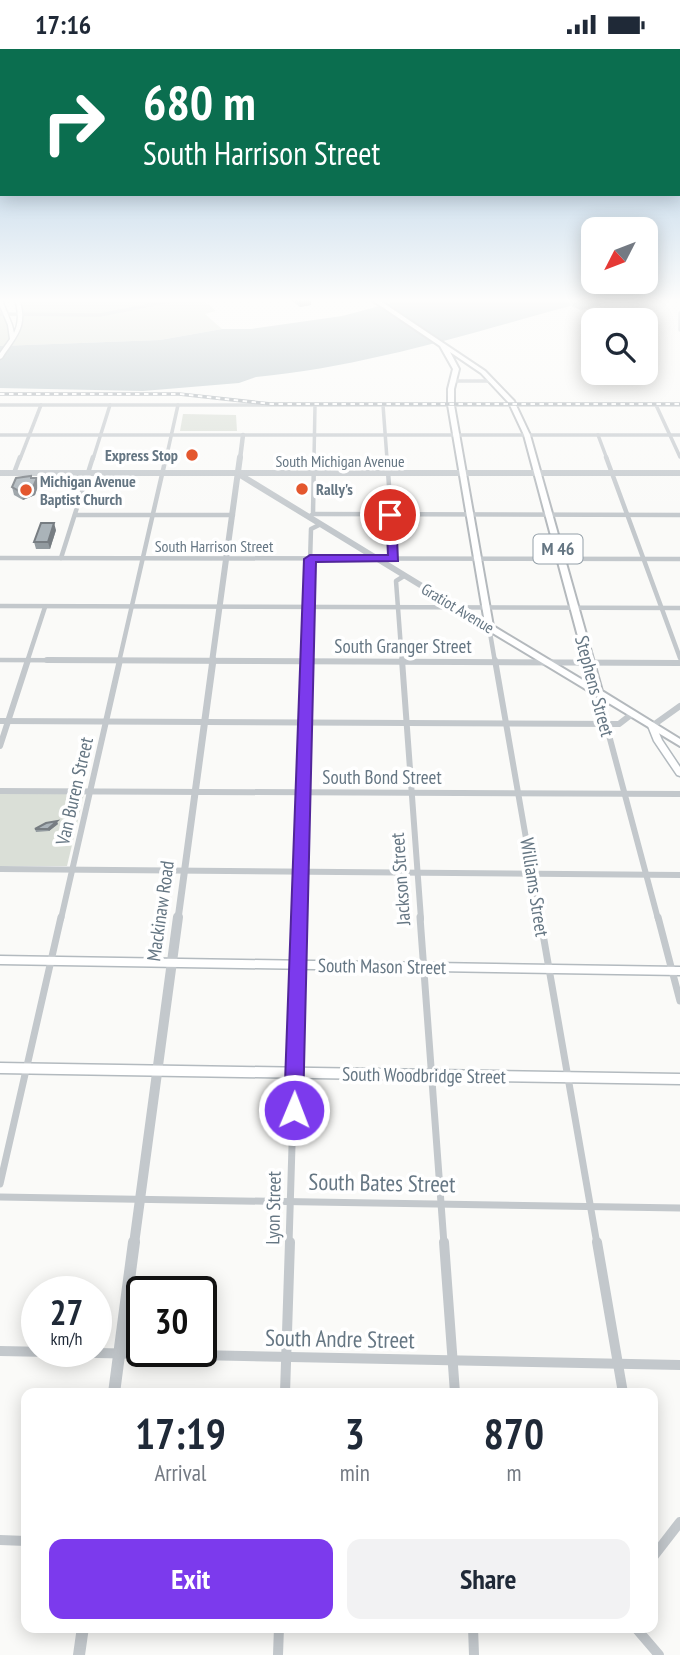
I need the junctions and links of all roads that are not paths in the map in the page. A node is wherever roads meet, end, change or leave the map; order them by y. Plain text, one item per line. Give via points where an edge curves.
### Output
1 (453, 373) edge
2 (482, 373) edge
3 (492, 380) junction
4 (453, 381) junction
5 (0, 405) edge
6 (41, 405) junction
7 (110, 405) junction
8 (178, 405) junction
9 (315, 405) junction
10 (383, 405) junction
11 (451, 405) junction
12 (514, 405) junction
13 (656, 405) junction
14 (680, 405) edge
15 (0, 435) edge
16 (29, 435) junction
17 (100, 435) junction
18 (171, 435) junction
19 (243, 435) junction
20 (314, 435) junction
21 (386, 435) junction
22 (456, 435) junction
23 (527, 435) junction
24 (598, 435) junction
25 (670, 435) junction
26 (680, 435) edge
27 (680, 457) edge
28 (0, 473) edge
29 (14, 473) junction
30 (88, 473) junction
31 (163, 473) junction
32 (237, 473) junction
33 (314, 473) junction
34 (387, 473) junction
35 (463, 473) junction
36 (538, 473) junction
37 (612, 473) junction
38 (680, 473) edge
39 (75, 515) junction
40 (153, 515) junction
41 (233, 515) junction
42 (390, 515) junction
43 (470, 515) junction
44 (548, 515) junction
45 (628, 515) junction
46 (680, 515) edge
47 (310, 516) junction
48 (319, 525) junction
49 (0, 558) edge
50 (61, 558) junction
51 (226, 558) junction
52 (394, 558) junction
53 (142, 559) junction
54 (310, 559) junction
55 (375, 559) junction
56 (478, 559) junction
57 (560, 559) junction
58 (644, 559) junction
59 (680, 559) edge
60 (404, 576) junction
61 (0, 606) edge
62 (45, 607) junction
63 (132, 607) junction
64 (220, 607) junction
65 (308, 607) junction
66 (398, 607) junction
67 (456, 607) junction
68 (486, 607) junction
69 (573, 607) junction
70 (661, 608) junction
71 (680, 608) edge
72 (489, 627) junction
73 (0, 660) edge
74 (28, 660) junction
75 (120, 660) junction
76 (213, 661) junction
77 (306, 661) junction
78 (546, 661) junction
79 (680, 661) edge
80 (401, 662) junction
81 (496, 662) junction
82 (588, 662) junction
83 (598, 694) junction
84 (680, 706) edge
85 (632, 714) junction
86 (0, 721) edge
87 (8, 721) junction
88 (106, 722) junction
89 (205, 722) junction
90 (305, 722) junction
91 (405, 723) junction
92 (604, 723) junction
93 (507, 724) junction
94 (652, 726) junction
95 (680, 743) edge
96 (0, 746) edge
97 (680, 773) edge
98 (90, 790) junction
99 (0, 791) edge
100 (196, 792) junction
101 (303, 793) junction
102 (411, 793) junction
103 (520, 793) junction
104 (624, 795) junction
105 (680, 795) edge
106 (0, 869) edge
107 (72, 870) junction
108 (185, 870) junction
109 (301, 871) junction
110 (416, 873) junction
111 (533, 873) junction
112 (645, 874) junction
113 (680, 875) edge
114 (0, 960) edge
115 (51, 961) junction
116 (173, 963) junction
117 (298, 965) junction
118 (424, 966) junction
119 (549, 969) junction
120 (676, 970) edge
121 (680, 1001) edge
122 (0, 1068) edge
123 (27, 1069) junction
124 (159, 1070) junction
125 (295, 1074) junction
126 (432, 1075) junction
127 (569, 1078) junction
128 (680, 1079) edge
129 (0, 1184) edge
130 (0, 1196) edge
131 (141, 1198) junction
132 (291, 1200) junction
133 (441, 1203) junction
134 (592, 1205) junction
135 (680, 1208) edge
136 (0, 1351) edge
137 (120, 1353) junction
138 (286, 1356) junction
139 (452, 1361) junction
140 (618, 1364) junction
141 (680, 1365) edge
142 (115, 1388) edge
143 (285, 1388) edge
144 (455, 1388) edge
145 (622, 1388) edge
146 (680, 1522) edge
147 (0, 1540) edge
148 (21, 1541) edge
149 (658, 1551) edge
150 (82, 1633) edge
151 (279, 1633) edge
152 (472, 1633) edge
153 (640, 1633) edge
154 (79, 1655) edge
155 (278, 1655) edge
156 (474, 1655) edge
157 (659, 1655) edge

1 - 4 highway, Williams Street
2 - 3 highway, M 46
3 - 4 street
3 - 12 highway, Stephens Street / M 46
4 - 11 highway, Williams Street
5 - 6 street
6 - 7 street
6 - 16 street
7 - 8 street
7 - 17 street
8 - 9 street
8 - 18 street, Van Buren Street
9 - 10 street
9 - 20 street
10 - 11 street
10 - 21 street
11 - 12 street
11 - 22 highway, Williams Street
12 - 13 street
12 - 23 highway, Stephens Street / M 46
13 - 14 street
13 - 25 street
15 - 16 street
16 - 17 street
16 - 29 street
17 - 18 street
17 - 30 street
18 - 19 street
18 - 31 street, Van Buren Street
19 - 20 street
19 - 32 street, Mackinaw Road
20 - 21 street
20 - 33 street
21 - 22 street
21 - 34 street
22 - 23 street
22 - 35 highway, Williams Street
23 - 24 street
23 - 36 highway, Stephens Street / M 46
24 - 25 street
24 - 37 street
25 - 26 street
25 - 27 street
28 - 29 street, South Michigan Avenue
29 - 30 street, South Michigan Avenue
30 - 31 street, South Michigan Avenue
30 - 39 street
31 - 32 street, South Michigan Avenue
31 - 40 street, Van Buren Street
32 - 33 street, South Michigan Avenue
32 - 41 street, Mackinaw Road
32 - 47 street, Gratiot Avenue
33 - 34 street, South Michigan Avenue
33 - 47 street
34 - 35 street, South Michigan Avenue
34 - 42 street
35 - 36 street, South Michigan Avenue
35 - 43 highway, Williams Street
36 - 37 street, South Michigan Avenue
36 - 44 highway, Stephens Street / M 46
37 - 38 street, South Michigan Avenue
37 - 45 street
39 - 40 street
39 - 50 street
40 - 41 street
40 - 53 street, Van Buren Street
41 - 51 street, Mackinaw Road
42 - 43 street
42 - 47 street
42 - 52 street
43 - 44 street
43 - 56 highway, Williams Street
44 - 45 street
44 - 57 highway, Stephens Street / M 46
45 - 46 street
45 - 58 street
47 - 48 street, Gratiot Avenue
48 - 54 street, Lyon Street via 311,529
48 - 55 street, Gratiot Avenue
49 - 50 street, South Harrison Street
50 - 53 street, South Harrison Street
51 - 53 street, South Harrison Street
51 - 54 street, South Harrison Street
51 - 64 street, Mackinaw Road
52 - 55 street, South Harrison Street
52 - 56 street, South Harrison Street
53 - 63 street, Van Buren Street
54 - 55 street, South Harrison Street
54 - 65 street, Lyon Street
55 - 60 street, Gratiot Avenue
56 - 57 street, South Harrison Street
56 - 68 highway, Williams Street
57 - 58 street, South Harrison Street
57 - 69 highway, Stephens Street / M 46
58 - 59 street, South Harrison Street
58 - 70 street
60 - 66 street, Jackson Street via 396,582
60 - 67 street, Gratiot Avenue
61 - 62 street
62 - 63 street
62 - 74 street
63 - 64 street
63 - 75 street, Van Buren Street
64 - 65 street
64 - 76 street, Mackinaw Road
65 - 66 street
65 - 77 street, Lyon Street
66 - 67 street
66 - 80 street, Jackson Street
67 - 68 street
67 - 72 street, Gratiot Avenue
68 - 69 street
68 - 72 highway, Williams Street
69 - 70 street
69 - 82 highway, Stephens Street / M 46
70 - 71 street
70 - 79 street
72 - 78 highway, Gratiot Avenue
72 - 81 street, Williams Street
73 - 74 street, South Granger Street
74 - 75 street, South Granger Street
74 - 87 street
75 - 76 street, South Granger Street
75 - 88 street, Van Buren Street
76 - 77 street, South Granger Street
76 - 89 street, Mackinaw Road
77 - 80 street, South Granger Street
77 - 90 street, Lyon Street
78 - 81 street, South Granger Street
78 - 82 street, South Granger Street
78 - 83 highway, Gratiot Avenue
79 - 82 street, South Granger Street
80 - 81 street, South Granger Street
80 - 91 street, Jackson Street
81 - 93 street, Williams Street
82 - 83 highway, Stephens Street / M 46
83 - 85 highway, Gratiot Avenue
83 - 92 street, Stephens Street
84 - 94 street
85 - 92 street via 619,724
85 - 94 highway, Gratiot Avenue
86 - 87 street
87 - 88 street
87 - 96 street
88 - 89 street
88 - 98 street, Van Buren Street
89 - 90 street
89 - 100 street, Mackinaw Road
90 - 91 street
90 - 101 street, Lyon Street
91 - 93 street
91 - 102 street, Jackson Street
92 - 93 street
92 - 104 street, Stephens Street
93 - 103 street, Williams Street
94 - 95 highway, Gratiot Avenue
94 - 97 main road
98 - 99 street, South Bond Street
98 - 100 street, South Bond Street
98 - 107 street, Van Buren Street
100 - 101 street, South Bond Street
100 - 108 street, Mackinaw Road
101 - 102 street, South Bond Street
101 - 109 street, Lyon Street
102 - 103 street, South Bond Street
102 - 110 street, Jackson Street
103 - 104 street, South Bond Street
103 - 111 street, Williams Street
104 - 105 street, South Bond Street
104 - 112 street, Stephens Street
106 - 107 street
107 - 108 street
107 - 115 street, Van Buren Street
108 - 109 street
108 - 116 street, Mackinaw Road
109 - 110 street
109 - 117 street, Lyon Street
110 - 111 street
110 - 118 street, Jackson Street
111 - 112 street
111 - 119 street, Williams Street
112 - 113 street
112 - 120 street, Stephens Street
114 - 115 main road, South Mason Street
115 - 116 main road, South Mason Street
115 - 123 street, Van Buren Street
116 - 117 main road, South Mason Street
116 - 124 street, Mackinaw Road
117 - 118 main road, South Mason Street
117 - 125 street, Lyon Street
118 - 119 main road, South Mason Street
118 - 126 street, Jackson Street
119 - 120 main road, South Mason Street
119 - 127 street, Williams Street
120 - 121 street, Stephens Street
122 - 123 main road, South Woodbridge Street
123 - 124 main road, South Woodbridge Street
123 - 129 street, Van Buren Street
124 - 125 main road, South Woodbridge Street
124 - 131 street, Mackinaw Road
125 - 126 main road, South Woodbridge Street
125 - 132 street, Lyon Street
126 - 127 main road, South Woodbridge Street
126 - 133 street, Jackson Street
127 - 128 main road, South Woodbridge Street
127 - 134 street, Williams Street
130 - 131 street, South Bates Street
131 - 132 street, South Bates Street
131 - 137 street, Mackinaw Road
132 - 133 street, South Bates Street
132 - 138 street, Lyon Street
133 - 134 street, South Bates Street
133 - 139 street, Jackson Street
134 - 135 street, South Bates Street
134 - 140 street, Williams Street
136 - 137 street, South Andre Street
137 - 138 street, South Andre Street
137 - 142 street, Mackinaw Road
138 - 139 street, South Andre Street
138 - 143 street, Lyon Street
139 - 140 street, South Andre Street
139 - 144 street, Jackson Street
140 - 141 street, South Andre Street
140 - 145 street, Williams Street
146 - 149 street
147 - 148 street
150 - 154 street
151 - 155 street
152 - 156 street
153 - 157 street

